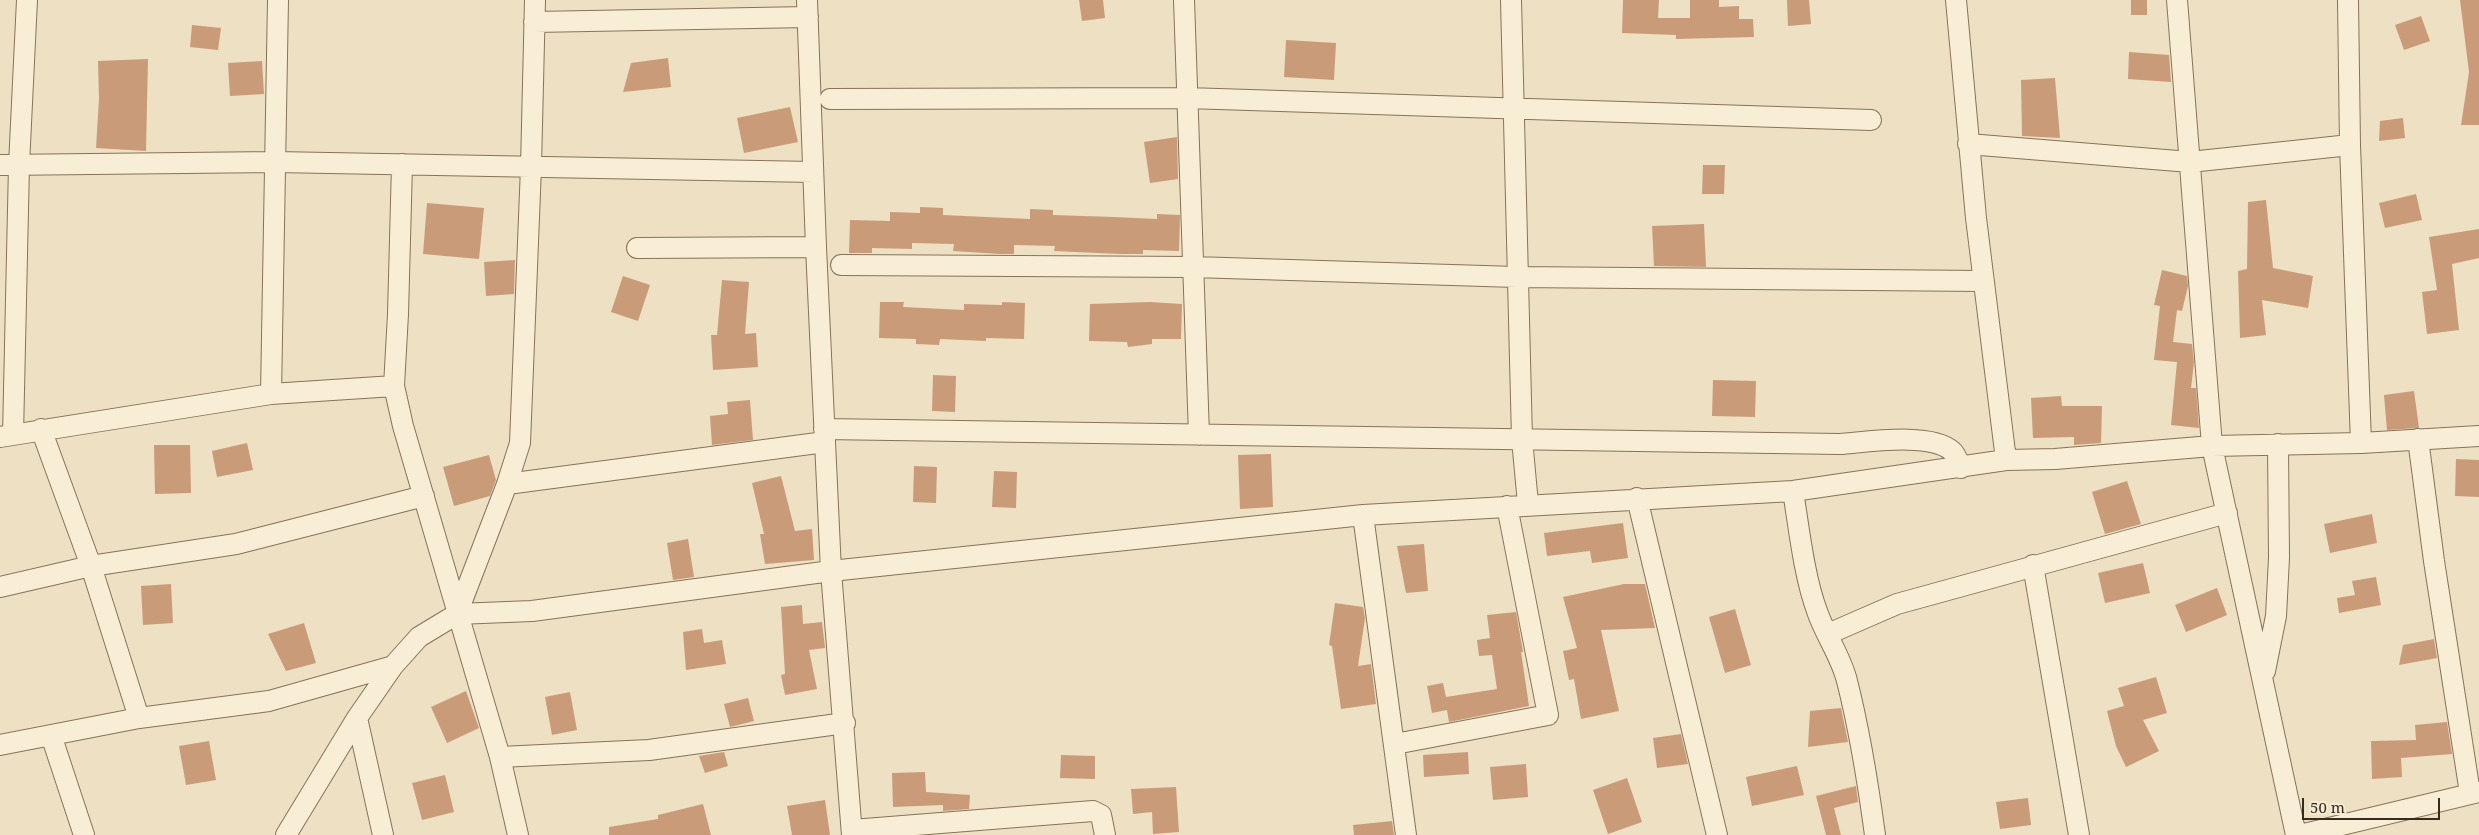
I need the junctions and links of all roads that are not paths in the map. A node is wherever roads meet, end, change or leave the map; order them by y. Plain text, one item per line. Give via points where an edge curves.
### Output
1 (26, 0) edge
2 (278, 0) edge
3 (535, 0) edge
4 (1184, 0) edge
5 (1510, 0) edge
6 (1956, 0) edge
7 (2176, 0) edge
8 (2348, 0) edge
9 (807, 8) edge
10 (534, 22) junction
11 (1187, 98) junction
12 (830, 99) dead end
13 (1513, 109) junction
14 (1871, 120) dead end
15 (1968, 144) junction
16 (2350, 145) junction
17 (275, 162) junction
18 (2190, 162) junction
19 (402, 164) junction
20 (10, 165) edge
21 (531, 167) junction
22 (813, 172) junction
23 (816, 247) junction
24 (637, 248) dead end
25 (841, 265) dead end
26 (1193, 267) junction
27 (1516, 277) junction
28 (1983, 280) junction
29 (394, 386) junction
30 (271, 394) junction
31 (41, 429) junction
32 (824, 435) junction
33 (1199, 435) junction
34 (7, 436) edge
35 (2479, 436) edge
36 (1522, 439) junction
37 (2418, 440) junction
38 (2361, 443) junction
39 (2278, 444) junction
40 (2212, 446) junction
41 (2006, 460) junction
42 (1961, 468) junction
43 (508, 484) junction
44 (1793, 491) junction
45 (424, 496) junction
46 (1637, 498) junction
47 (1528, 504) junction
48 (1507, 506) junction
49 (2227, 513) junction
50 (1363, 515) junction
51 (2033, 565) junction
52 (91, 566) junction
53 (831, 571) junction
54 (0, 587) edge
55 (457, 614) junction
56 (1828, 634) junction
57 (393, 666) junction
58 (2263, 678) junction
59 (139, 718) junction
60 (357, 718) junction
61 (845, 723) junction
62 (51, 735) junction
63 (1395, 744) junction
64 (0, 745) edge
65 (500, 757) junction
66 (2475, 792) edge
67 (852, 832) edge
68 (84, 835) edge
69 (286, 835) edge
70 (383, 835) edge
71 (518, 835) edge
72 (1106, 835) edge
73 (1406, 835) edge
74 (1717, 835) edge
75 (1875, 835) edge
76 (2079, 835) edge
77 (2296, 835) edge
78 (2300, 835) edge

1 - 20 street
2 - 17 street
3 - 10 street
4 - 11 street
5 - 13 street
6 - 15 street
7 - 18 street
8 - 16 street
9 - 10 street
9 - 22 street
10 - 21 street
11 - 12 street
11 - 13 street
11 - 26 street
13 - 14 street
13 - 27 street
15 - 18 street
15 - 28 street
16 - 18 street
16 - 38 street
17 - 19 street
17 - 20 street
17 - 30 street
18 - 40 street
19 - 21 street
19 - 29 street
20 - 34 street
21 - 22 street
21 - 43 street via 520,443
22 - 23 street
23 - 24 street
23 - 32 street
25 - 26 street
26 - 27 street
26 - 33 street
27 - 28 street
27 - 36 street
28 - 41 street
29 - 30 street
29 - 45 street
30 - 31 street
31 - 34 street
31 - 52 street
32 - 33 street
32 - 43 street
32 - 53 street
33 - 36 street
35 - 37 street
36 - 42 street via 1840,444 1924,441 1954,451
36 - 47 street
37 - 38 street
37 - 66 street via 2434,561
38 - 39 street
39 - 40 street
39 - 58 street via 2280,558 2276,616
40 - 41 street
40 - 49 street
41 - 42 street
42 - 44 street
43 - 55 street
44 - 46 street
44 - 56 street via 1800,539 1817,611
45 - 52 street via 236,544
45 - 55 street
46 - 47 street
46 - 74 street
47 - 48 street
48 - 50 street
48 - 63 street via 1548,715
49 - 51 street
49 - 58 street
50 - 53 street
50 - 63 street
51 - 56 street via 1897,604
51 - 76 street
52 - 54 street
52 - 59 street
53 - 55 street via 532,611
53 - 61 street
55 - 57 street via 419,637
55 - 65 street
56 - 75 street via 1847,680 1866,769
57 - 59 street via 269,701
57 - 60 street
58 - 77 street
59 - 62 street
60 - 69 street
60 - 70 street
61 - 65 street via 650,750
61 - 67 street
62 - 64 street
62 - 68 street
63 - 73 street
65 - 71 street
66 - 78 street
67 - 72 street via 1093,811 1101,815

